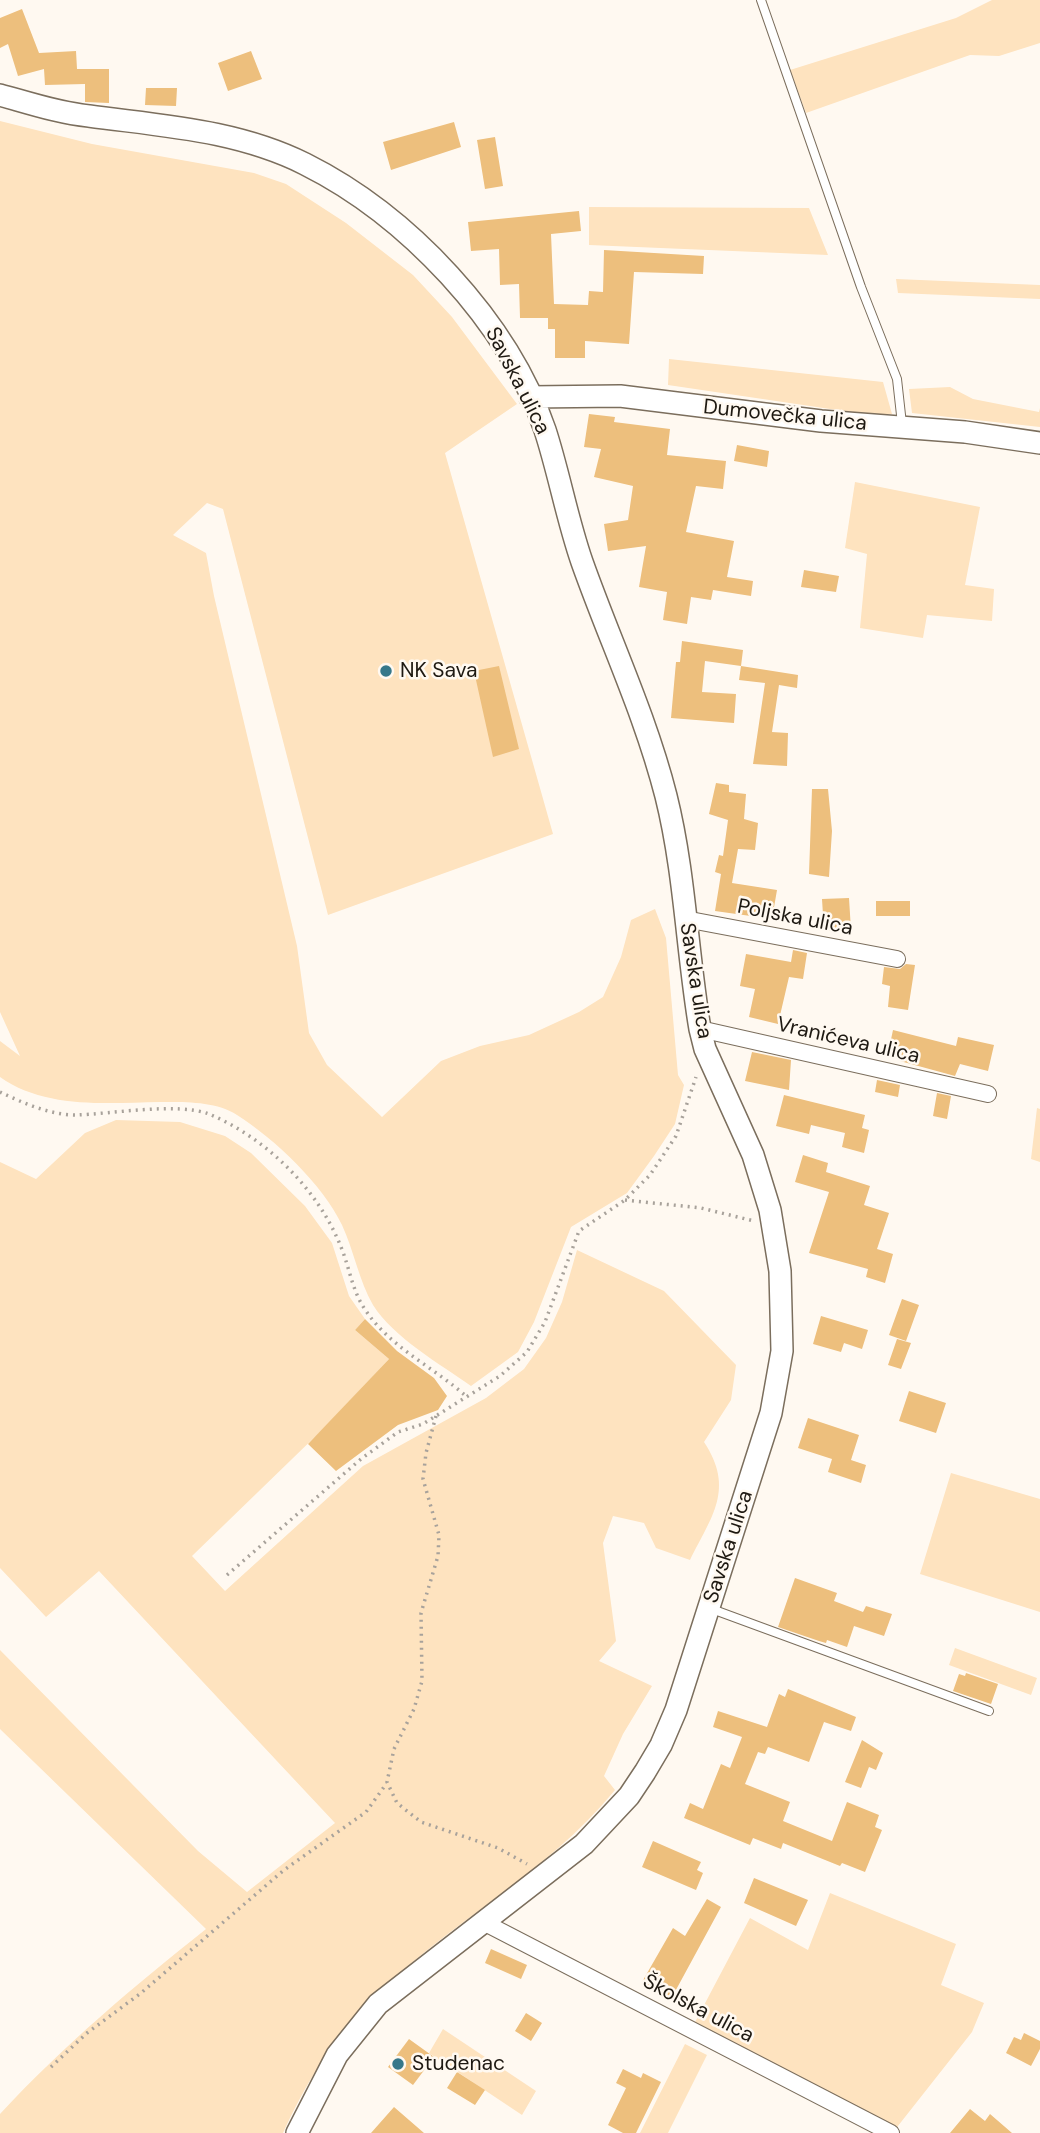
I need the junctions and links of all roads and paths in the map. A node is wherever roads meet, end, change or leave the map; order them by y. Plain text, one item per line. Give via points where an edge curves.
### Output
1 (761, 0) edge
2 (0, 94) edge
3 (530, 397) junction
4 (902, 428) junction
5 (1040, 443) edge
6 (685, 919) junction
7 (897, 959) dead end
8 (702, 1039) junction
9 (0, 1092) edge
10 (988, 1094) dead end
11 (625, 1200) junction
12 (774, 1226) junction
13 (467, 1397) junction
14 (436, 1416) junction
15 (227, 1575) dead end
16 (709, 1608) junction
17 (989, 1711) dead end
18 (384, 1787) dead end
19 (553, 1870) junction
20 (485, 1923) junction
21 (51, 2067) dead end
22 (299, 2132) edge
23 (891, 2133) edge

1 - 4 lane via 897,379
2 - 3 main road, Savska ulica via 88,116 226,136 321,173 378,211 443,269 491,326
3 - 4 main road, Dumovečka ulica via 620,396
3 - 6 main road, Savska ulica via 545,431 581,561 630,679 652,747 676,841
4 - 5 main road, Dumovečka ulica
6 - 7 street, Poljska ulica
6 - 8 main road, Savska ulica
8 - 10 street, Vranićeva ulica
8 - 11 path via 676,1136 650,1175
8 - 12 main road, Savska ulica via 753,1155
9 - 13 path via 32,1107 73,1115 139,1109 205,1113 239,1127 278,1158 329,1219 354,1292 367,1313 406,1351
11 - 12 path via 701,1208
11 - 13 path via 579,1231 545,1322 527,1352
12 - 16 main road, Savska ulica via 783,1332 777,1385
13 - 14 path
14 - 15 path via 398,1432 361,1459
14 - 19 path via 423,1479 439,1535 438,1556 421,1614 422,1681 394,1749 387,1782 397,1803 421,1822
16 - 17 lane
16 - 19 main road, Savska ulica via 676,1710 656,1754 609,1819
18 - 21 path via 366,1812 284,1870
19 - 20 main road, Savska ulica
20 - 22 main road, Savska ulica via 378,2004 337,2055
20 - 23 street, Školska ulica

